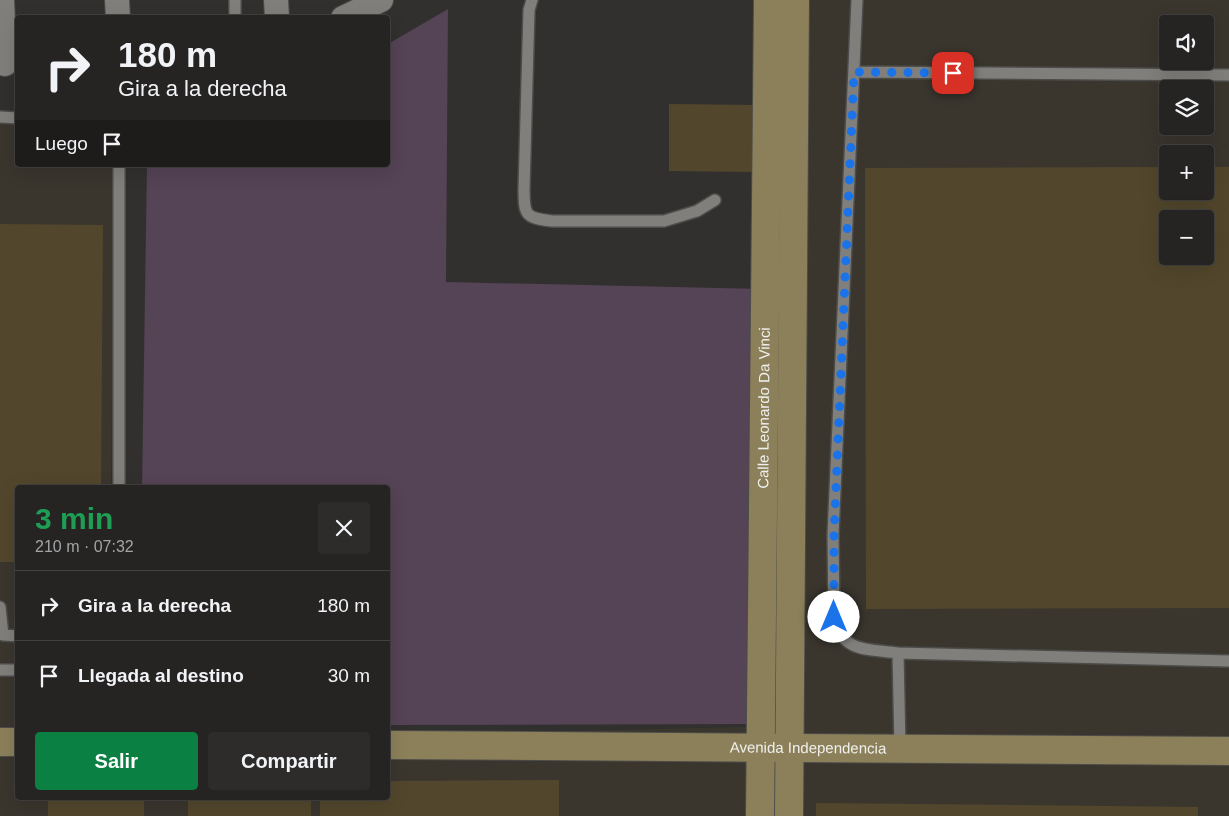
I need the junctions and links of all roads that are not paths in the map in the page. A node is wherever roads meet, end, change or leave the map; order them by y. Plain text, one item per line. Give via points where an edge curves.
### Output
1 (2, 0) edge
2 (117, 0) edge
3 (235, 0) edge
4 (276, 0) edge
5 (381, 0) edge
6 (532, 0) edge
7 (768, 0) edge
8 (795, 0) edge
9 (857, 0) edge
10 (118, 15) edge
11 (235, 15) edge
12 (277, 15) edge
13 (349, 15) edge
14 (8, 65) edge
15 (854, 72) junction
16 (1229, 75) edge
17 (0, 117) edge
18 (15, 118) edge
19 (119, 167) edge
20 (715, 200) dead end
21 (119, 485) edge
22 (0, 607) edge
23 (2, 635) edge
24 (15, 636) edge
25 (898, 654) junction
26 (1229, 661) edge
27 (0, 670) edge
28 (15, 670) edge
29 (0, 742) edge
30 (15, 742) edge
31 (390, 745) edge
32 (759, 748) junction
33 (790, 748) junction
34 (900, 749) junction
35 (1229, 751) edge
36 (760, 816) edge
37 (790, 816) edge

1 - 14 street
2 - 10 street
3 - 11 lane
4 - 12 street
5 - 13 street
6 - 20 lane via 529,10 524,189 527,214 536,219 552,220 664,221 697,211
7 - 32 main road, Calle Leonardo Da Vinci
8 - 33 main road, Calle Leonardo Da Vinci
9 - 15 lane
15 - 16 lane
15 - 25 lane via 834,535 834,617 841,636 855,647
17 - 18 lane
19 - 21 lane
22 - 23 lane
23 - 24 lane
25 - 26 lane
25 - 34 lane
27 - 28 lane
29 - 30 main road
31 - 32 main road, Avenida Independencia
32 - 33 main road, Avenida Independencia
32 - 36 main road, Calle Leonardo Da Vinci
33 - 34 main road, Avenida Independencia
33 - 37 main road, Calle Leonardo Da Vinci
34 - 35 main road, Avenida Independencia

